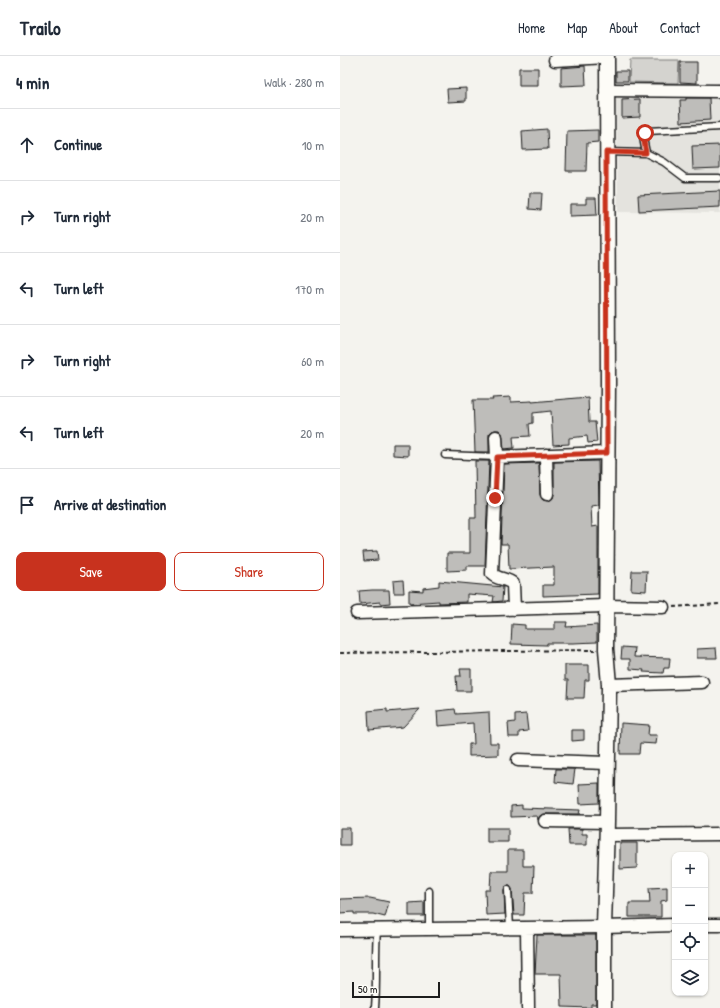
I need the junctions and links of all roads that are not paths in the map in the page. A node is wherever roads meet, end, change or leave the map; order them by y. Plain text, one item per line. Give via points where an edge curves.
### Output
1 (607, 56) edge
2 (555, 60) dead end
3 (606, 90) junction
4 (720, 91) edge
5 (720, 127) edge
6 (606, 152) junction
7 (646, 153) junction
8 (719, 178) dead end
9 (496, 437) dead end
10 (607, 453) junction
11 (445, 455) dead end
12 (546, 455) junction
13 (497, 457) junction
14 (547, 494) dead end
15 (606, 606) junction
16 (663, 607) road end
17 (514, 609) junction
18 (357, 613) dead end
19 (702, 682) dead end
20 (609, 685) junction
21 (518, 760) dead end
22 (607, 763) junction
23 (545, 821) dead end
24 (607, 828) junction
25 (720, 834) edge
26 (508, 890) dead end
27 (429, 891) dead end
28 (672, 925) edge
29 (708, 925) edge
30 (720, 925) edge
31 (604, 927) junction
32 (429, 928) junction
33 (510, 928) junction
34 (527, 928) junction
35 (377, 929) junction
36 (340, 930) edge
37 (375, 1008) edge
38 (528, 1008) edge
39 (604, 1008) edge

1 - 2 street
1 - 3 street
3 - 4 street
3 - 6 street
5 - 7 lane via 648,131 643,136
6 - 7 lane
6 - 10 street
7 - 8 lane via 664,162 685,178
9 - 13 street
10 - 12 street
10 - 15 street
11 - 13 lane
12 - 13 street
12 - 14 street
13 - 17 street via 492,574 513,584
15 - 16 street
15 - 17 street
15 - 20 street
17 - 18 street
19 - 20 street
20 - 22 street
21 - 22 street
22 - 24 street
23 - 24 street
24 - 25 street
24 - 31 street
26 - 33 lane
27 - 32 lane
28 - 31 street
29 - 30 street
31 - 34 street
31 - 39 street
32 - 33 street
32 - 35 street
33 - 34 street
34 - 38 street
35 - 36 street
35 - 37 lane

